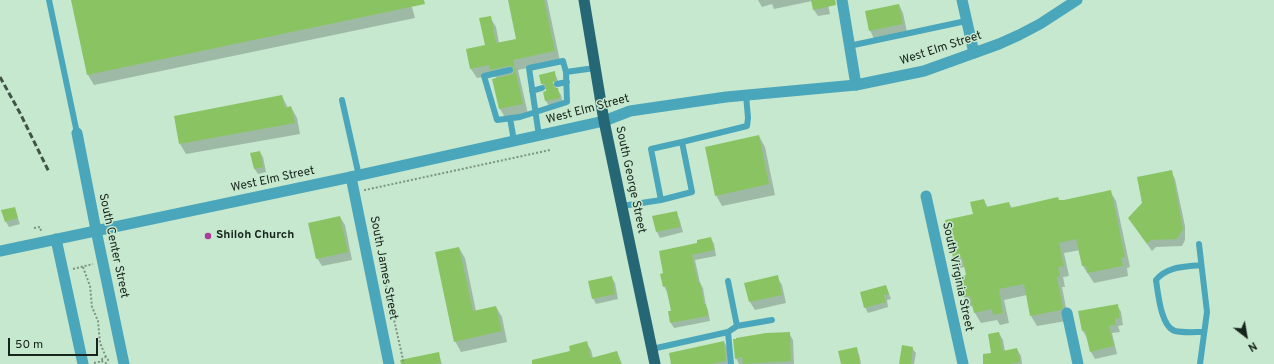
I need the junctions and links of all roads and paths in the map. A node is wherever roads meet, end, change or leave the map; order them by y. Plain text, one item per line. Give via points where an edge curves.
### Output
1 (49, 0) edge
2 (584, 0) edge
3 (842, 0) edge
4 (962, 0) edge
5 (1077, 0) edge
6 (966, 22) junction
7 (849, 46) junction
8 (974, 53) junction
9 (595, 68) junction
10 (510, 70) dead end
11 (566, 72) junction
12 (567, 82) junction
13 (557, 84) dead end
14 (856, 85) junction
15 (542, 88) dead end
16 (532, 91) junction
17 (746, 95) junction
18 (342, 100) dead end
19 (535, 112) junction
20 (510, 118) junction
21 (604, 121) junction
22 (77, 133) joint
23 (539, 136) junction
24 (514, 141) junction
25 (682, 142) junction
26 (550, 150) dead end
27 (355, 176) junction
28 (926, 196) dead end
29 (367, 197) dead end
30 (660, 200) junction
31 (622, 206) junction
32 (34, 228) dead end
33 (96, 230) junction
34 (42, 232) dead end
35 (56, 239) junction
36 (1199, 244) dead end
37 (0, 251) edge
38 (380, 258) dead end
39 (98, 263) dead end
40 (1201, 265) junction
41 (83, 267) junction
42 (69, 270) dead end
43 (728, 281) dead end
44 (1067, 313) dead end
45 (772, 320) dead end
46 (737, 326) junction
47 (728, 332) junction
48 (1204, 332) junction
49 (652, 350) junction
50 (106, 357) junction
51 (103, 361) junction
52 (106, 363) edge
53 (83, 364) edge
54 (90, 364) edge
55 (124, 364) edge
56 (389, 364) edge
57 (404, 364) edge
58 (655, 364) edge
59 (732, 364) edge
60 (963, 364) edge
61 (1078, 364) edge
62 (1200, 364) edge

1 - 22 lane
2 - 9 main road, South George Street
3 - 7 street
4 - 6 street
5 - 8 street, West Elm Street via 1033,28
6 - 7 lane
6 - 8 street
7 - 14 street
8 - 14 street, West Elm Street via 924,71
9 - 11 lane
9 - 21 main road, South George Street
10 - 20 lane via 484,76 497,120
11 - 12 lane
11 - 16 lane via 563,61 529,68
12 - 13 lane
12 - 19 lane via 567,102
14 - 17 street, West Elm Street
15 - 16 lane
16 - 19 lane
17 - 21 street, West Elm Street via 630,111
17 - 25 lane via 747,126
18 - 27 lane
19 - 20 lane
19 - 23 lane
20 - 24 lane
21 - 23 street, West Elm Street
21 - 31 main road, South George Street
22 - 33 street, South Center Street
23 - 24 street, West Elm Street
24 - 27 street, West Elm Street
25 - 30 lane via 651,149
25 - 30 lane via 692,192
26 - 29 path via 365,190
27 - 33 street, West Elm Street
27 - 56 street, South James Street
28 - 60 street, South Virginia Street
30 - 31 lane
31 - 49 main road, South George Street
32 - 34 path via 40,227
33 - 35 street, West Elm Street
33 - 55 street, South Center Street
35 - 37 street, West Elm Street
35 - 53 street
36 - 40 lane
38 - 57 path
39 - 41 path
40 - 48 lane via 1207,312
40 - 48 lane via 1170,270 1162,273 1156,280 1165,322 1170,329
41 - 42 path
41 - 50 path via 90,286 92,307 98,321 100,343
43 - 46 lane
44 - 61 street
45 - 46 lane
46 - 47 lane
47 - 49 lane
47 - 59 lane
48 - 62 lane
49 - 58 main road, South George Street
50 - 51 path
50 - 52 path
51 - 52 path
51 - 54 path

